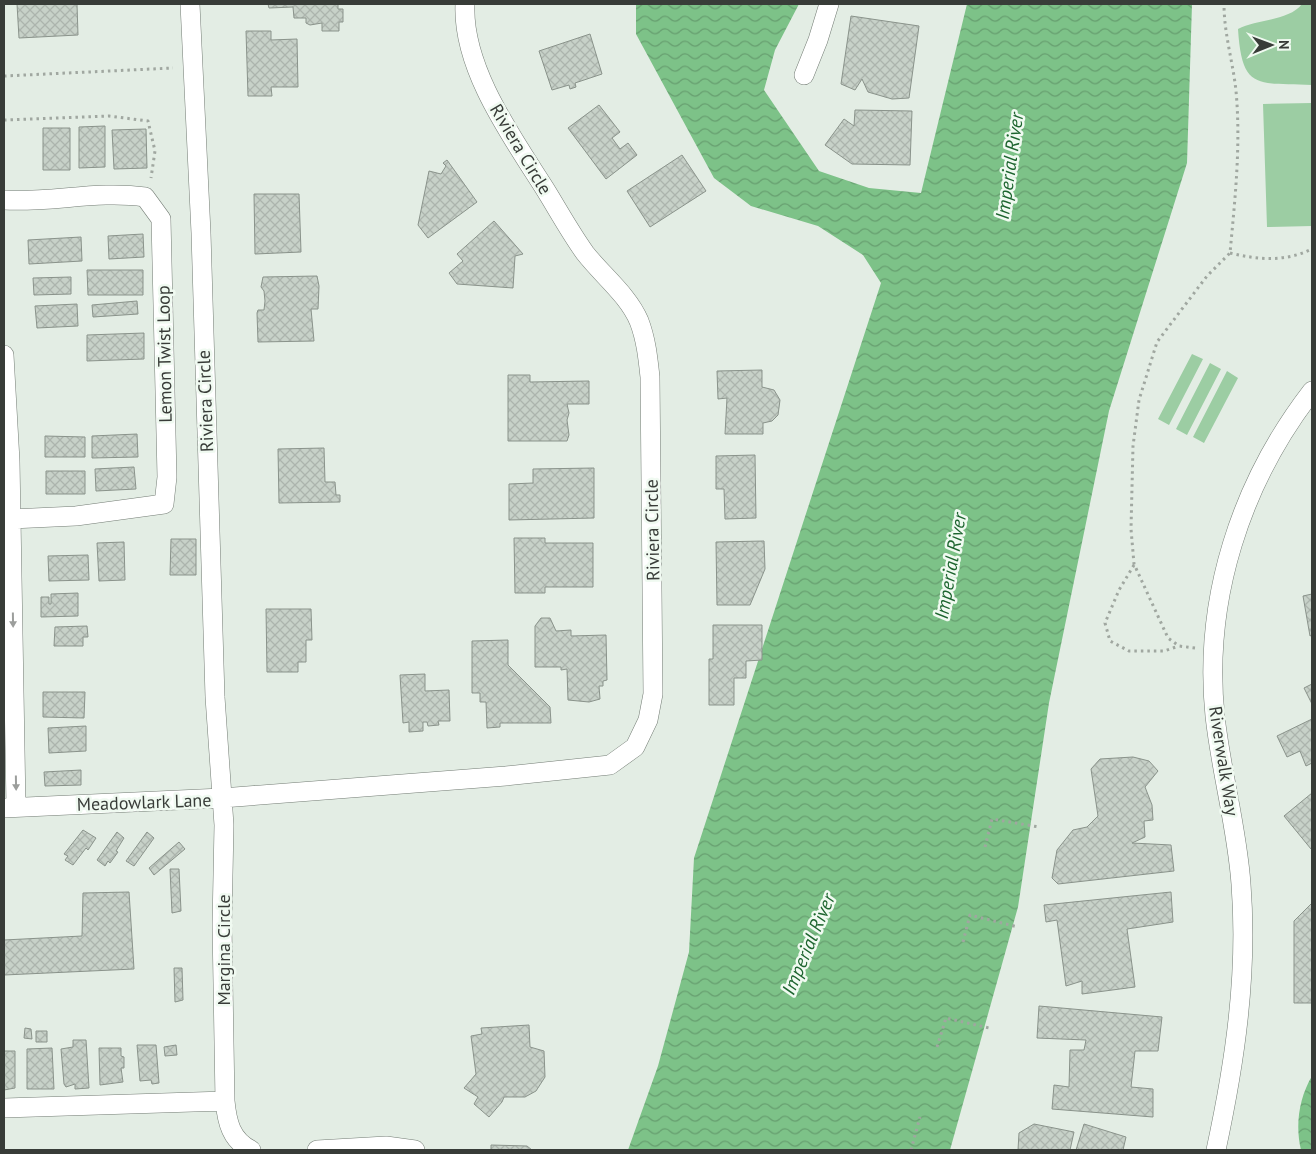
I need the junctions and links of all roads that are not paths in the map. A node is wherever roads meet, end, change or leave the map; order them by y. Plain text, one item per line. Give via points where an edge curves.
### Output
1 (190, 4) edge
2 (465, 4) edge
3 (829, 4) edge
4 (804, 75) dead end
5 (4, 200) edge
6 (4, 355) edge
7 (1312, 391) edge
8 (11, 519) junction
9 (285, 794) joint
10 (222, 798) junction
11 (10, 807) edge
12 (225, 1101) junction
13 (4, 1108) edge
14 (251, 1150) edge
15 (317, 1150) edge
16 (415, 1150) edge
17 (1216, 1150) edge

1 - 10 street, Riviera Circle via 201,233 215,697
2 - 9 street, Riviera Circle via 464,19 470,46 489,96 585,252 638,320 646,347 650,377 653,595 653,694 648,720 635,747 610,765
3 - 4 street
5 - 8 street, Lemon Twist Loop via 26,202 119,193 145,197 161,218 167,477 164,504 76,516
6 - 8 street
7 - 17 street, Riverwalk Way via 1266,460 1240,518 1230,548 1215,627 1215,709 1235,831 1244,942 1231,1078
8 -> 11 street
9 - 10 street, Meadowlark Lane
10 - 11 street, Meadowlark Lane
10 - 12 street, Margina Circle
12 - 13 street
12 - 14 street, Margina Circle via 233,1135 242,1146
15 - 16 street via 392,1146

